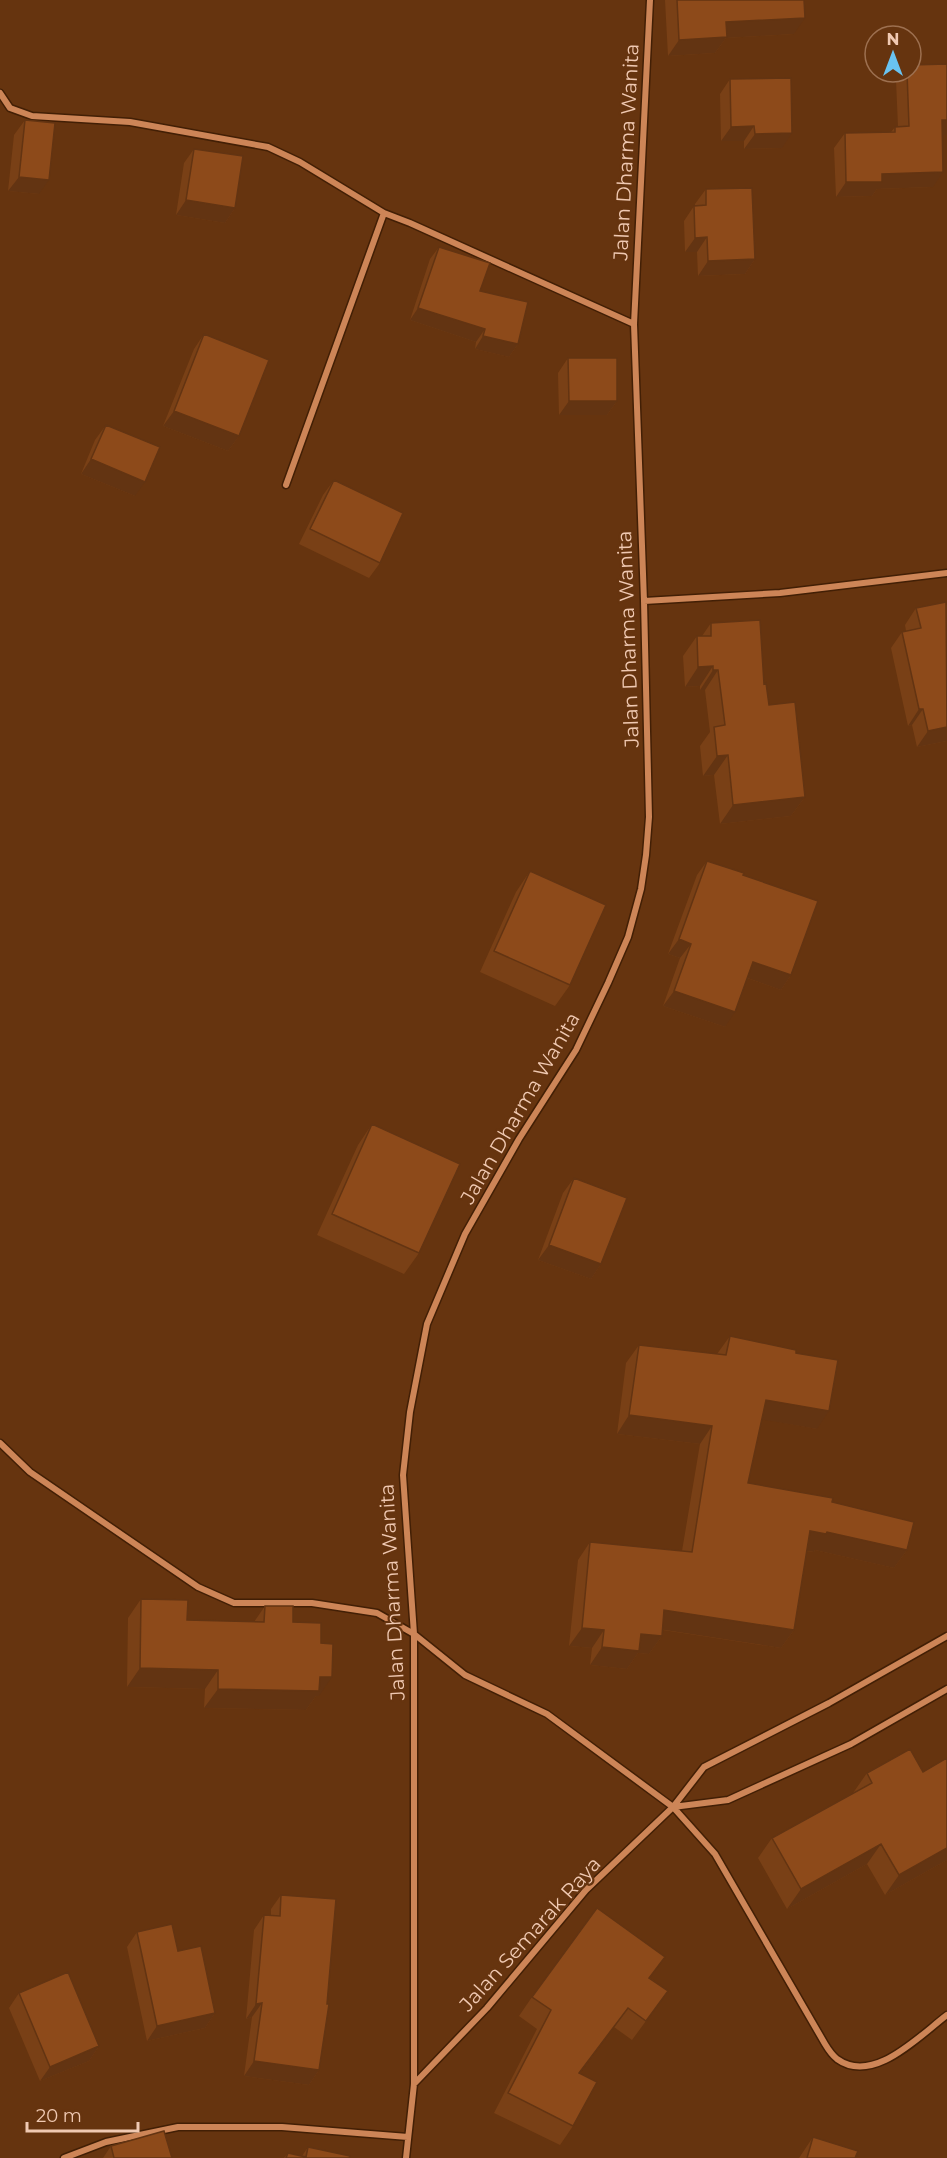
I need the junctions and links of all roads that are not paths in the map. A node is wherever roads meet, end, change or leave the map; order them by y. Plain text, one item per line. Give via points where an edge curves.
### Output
1 (650, 0) edge
2 (0, 93) edge
3 (384, 213) junction
4 (634, 324) junction
5 (286, 485) dead end
6 (947, 573) edge
7 (644, 601) junction
8 (0, 1443) edge
9 (414, 1634) junction
10 (947, 1636) edge
11 (947, 1689) edge
12 (673, 1808) junction
13 (947, 2015) edge
14 (414, 2085) junction
15 (408, 2137) junction
16 (64, 2158) edge
17 (406, 2158) edge

1 - 4 street, Jalan Dharma Wanita
2 - 3 street via 10,108 32,116 130,122 268,147
3 - 4 street
3 - 5 street
4 - 7 street, Jalan Dharma Wanita
6 - 7 street via 780,593
7 - 9 street, Jalan Dharma Wanita via 649,817 641,889 628,938 581,1041 465,1234 427,1324 403,1475
8 - 9 street via 30,1472 198,1587 234,1603 312,1602 376,1613
9 - 12 street via 465,1675 547,1714
9 - 14 street, Jalan Dharma Wanita
10 - 12 street, Jalan Semarak Raya via 704,1767
11 - 12 street via 851,1744 728,1800
12 - 13 street via 715,1854 836,2058 854,2067 886,2061
12 - 14 street, Jalan Semarak Raya via 586,1890 487,2008
14 - 15 street, Jalan Dharma Wanita
15 - 16 street via 282,2127 178,2127 106,2142
15 - 17 street, Jalan Dharma Wanita

